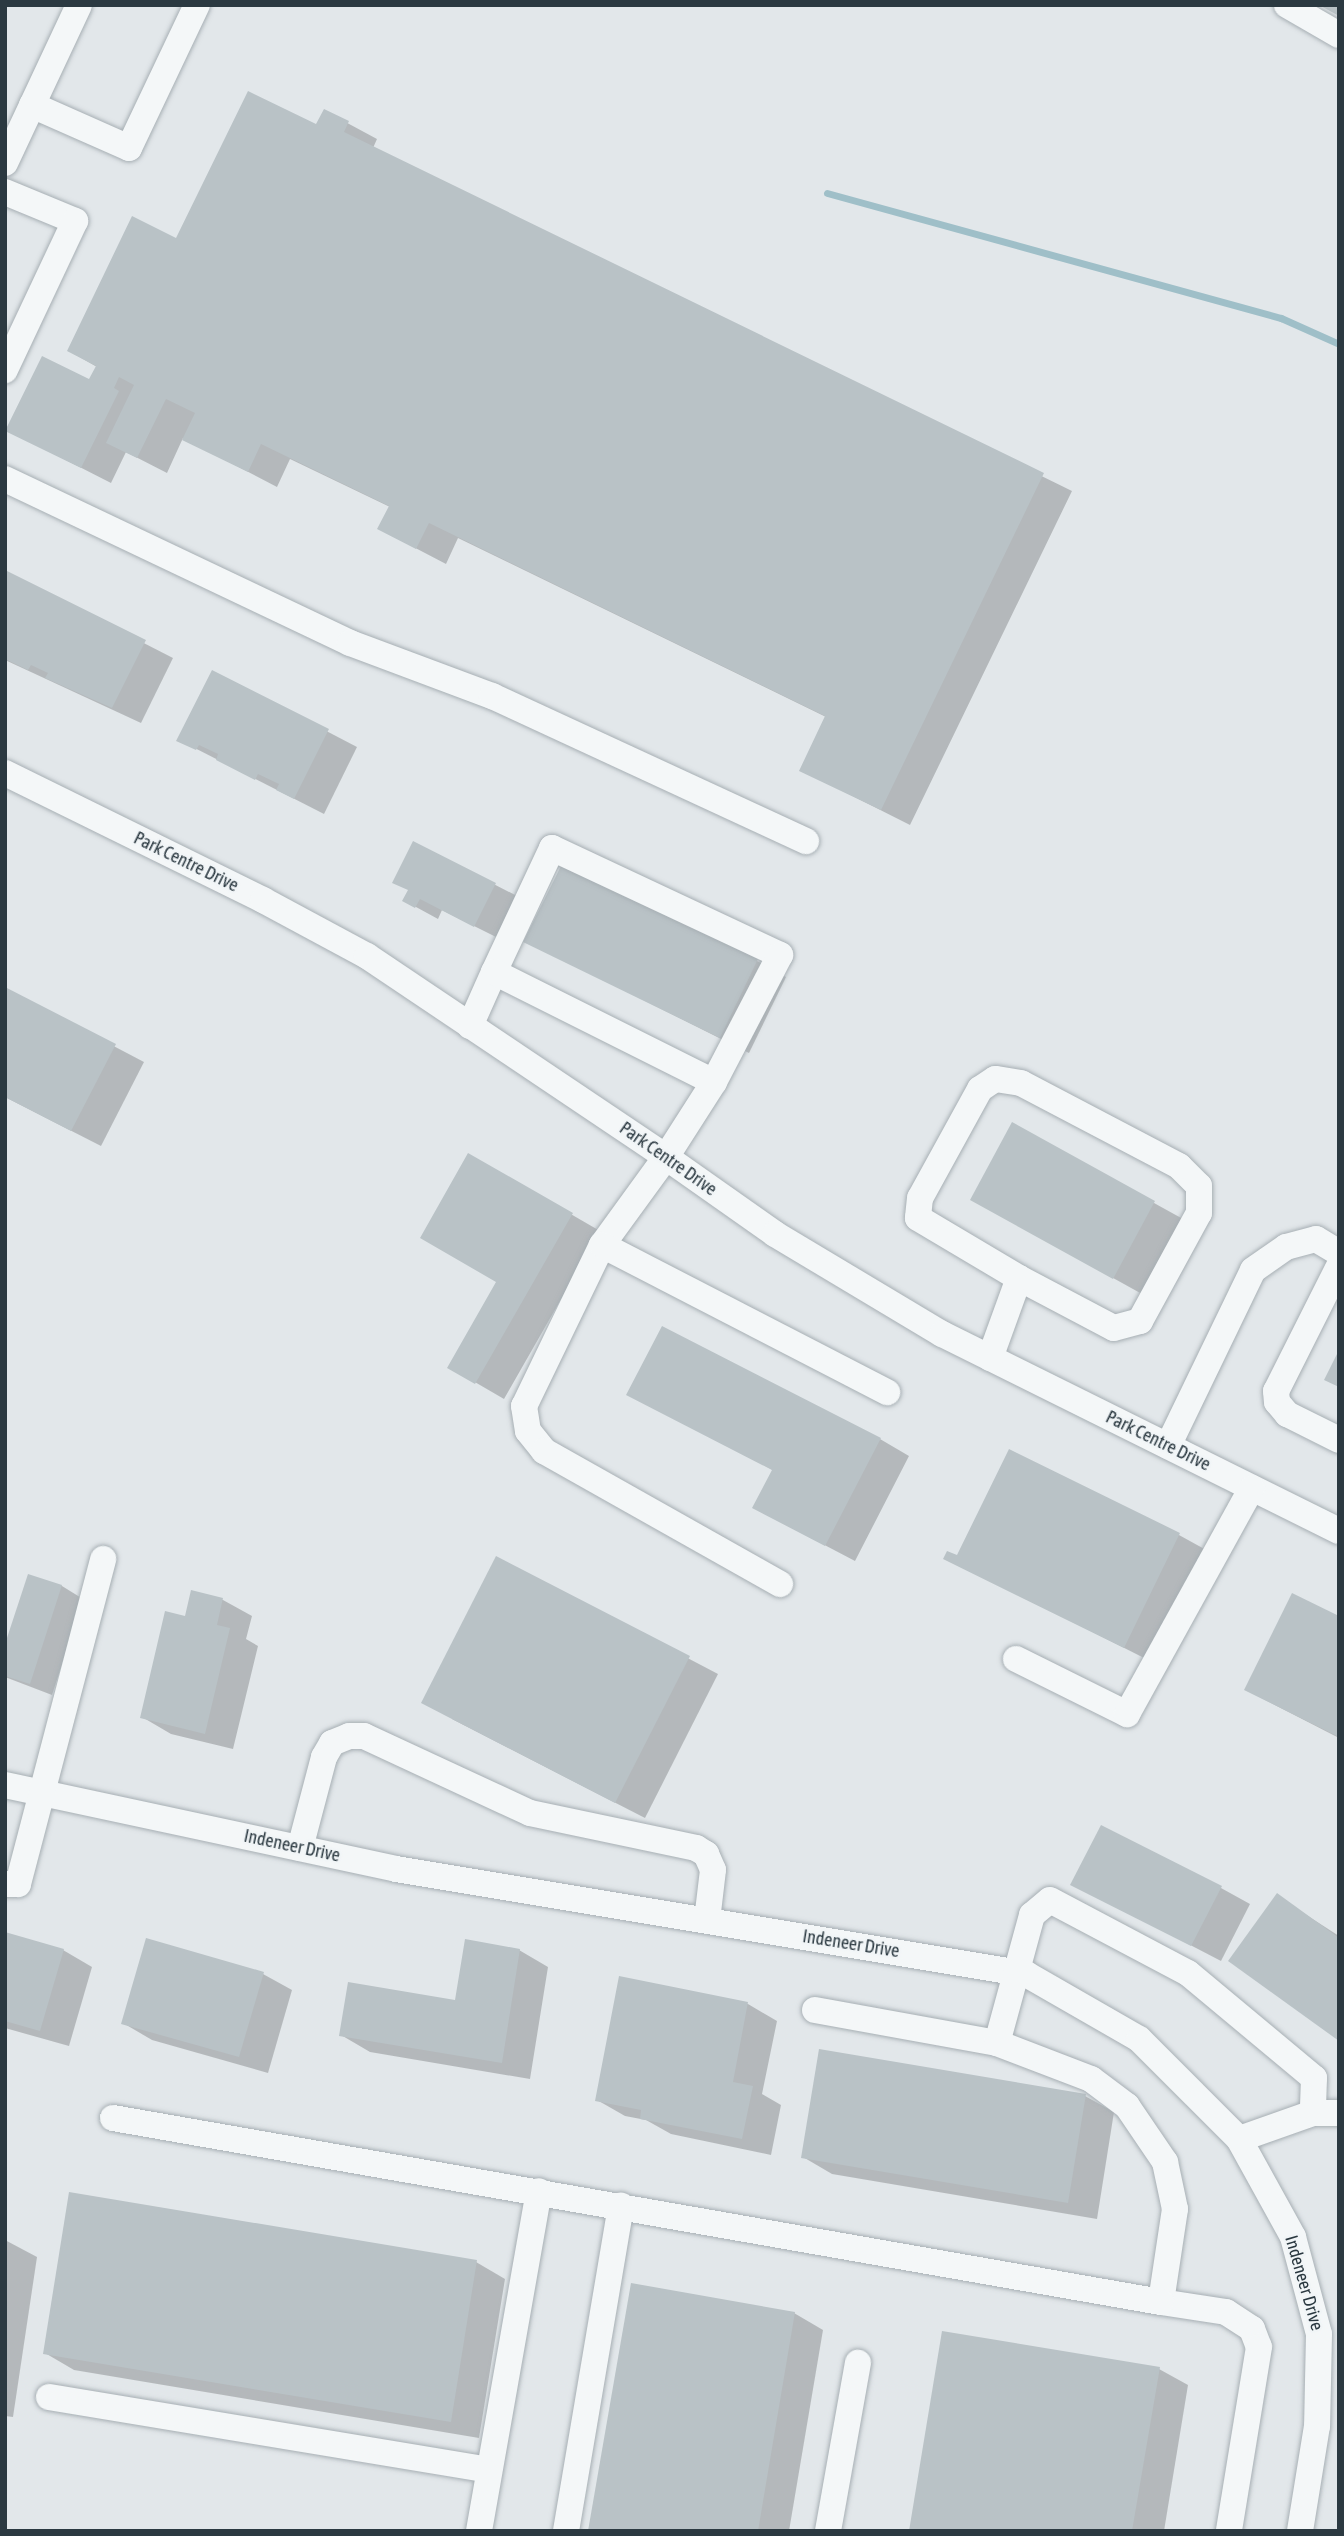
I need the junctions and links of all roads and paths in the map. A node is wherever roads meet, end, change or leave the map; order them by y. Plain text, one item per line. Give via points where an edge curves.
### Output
1 (79, 5) edge
2 (197, 5) edge
3 (1287, 5) edge
4 (1339, 35) edge
5 (32, 105) junction
6 (5, 163) edge
7 (5, 192) edge
8 (5, 370) edge
9 (5, 479) edge
10 (5, 773) edge
11 (806, 841) dead end
12 (494, 972) junction
13 (470, 1026) junction
14 (714, 1082) junction
15 (666, 1157) junction
16 (602, 1245) junction
17 (1339, 1253) edge
18 (1339, 1266) edge
19 (1020, 1278) junction
20 (990, 1357) junction
21 (887, 1392) dead end
22 (1339, 1440) edge
23 (1168, 1446) junction
24 (1252, 1488) junction
25 (1339, 1531) edge
26 (103, 1559) dead end
27 (780, 1584) dead end
28 (1016, 1659) dead end
29 (5, 1785) edge
30 (43, 1793) junction
31 (300, 1848) junction
32 (5, 1884) edge
33 (707, 1920) junction
34 (1015, 1972) junction
35 (815, 2010) dead end
36 (997, 2043) junction
37 (1326, 2113) edge
38 (113, 2118) dead end
39 (1239, 2139) junction
40 (539, 2192) junction
41 (621, 2206) junction
42 (1161, 2302) junction
43 (858, 2363) dead end
44 (49, 2397) dead end
45 (1328, 2424) edge
46 (489, 2470) junction
47 (479, 2531) edge
48 (566, 2531) edge
49 (828, 2531) edge
50 (1229, 2531) edge
51 (1300, 2531) edge

1 - 5 street
2 - 5 street via 129,148
3 - 4 street
5 - 6 street
7 - 8 street via 75,221
9 - 11 street via 350,643 492,696
10 - 13 street, Park Centre Drive via 367,956
12 - 13 street
12 - 14 street
12 - 14 street via 552,848 780,955
13 - 15 street, Park Centre Drive
14 - 15 street
15 - 16 street
15 - 20 street, Park Centre Drive via 775,1234 942,1334
16 - 21 street
16 - 27 street via 524,1405 528,1431 544,1451
17 - 23 street via 1316,1239 1286,1247 1253,1270
18 - 22 street via 1276,1391 1277,1402 1287,1414
19 - 19 street via 1114,1328 1140,1321 1199,1213 1199,1186 1180,1166 1021,1083 995,1079 981,1089 920,1198 918,1218
19 - 20 street
20 - 23 street, Park Centre Drive
23 - 24 street, Park Centre Drive
24 - 25 street, Park Centre Drive
24 - 28 street via 1127,1714
26 - 30 street
29 - 30 street, Indeneer Drive
30 - 31 street, Indeneer Drive
30 - 32 street via 18,1884
31 - 33 street, Indeneer Drive via 396,1869
31 - 33 street via 324,1757 332,1743 364,1736 530,1813 696,1848 706,1854 713,1870
33 - 34 street, Indeneer Drive
34 - 36 street
34 - 37 street via 1032,1915 1050,1900 1188,1973 1314,2078
34 - 39 street, Indeneer Drive via 1139,2039
35 - 36 street
36 - 42 street via 1042,2057 1105,2088 1127,2106 1165,2162 1175,2209
37 - 39 street
38 - 40 street
39 - 45 street, Indeneer Drive via 1293,2237 1319,2334
40 - 41 street
40 - 46 street
41 - 42 street
41 - 48 street
42 - 50 street via 1226,2312 1252,2329 1259,2347
43 - 49 street
44 - 46 street
45 - 51 street, Indeneer Drive
46 - 47 street

